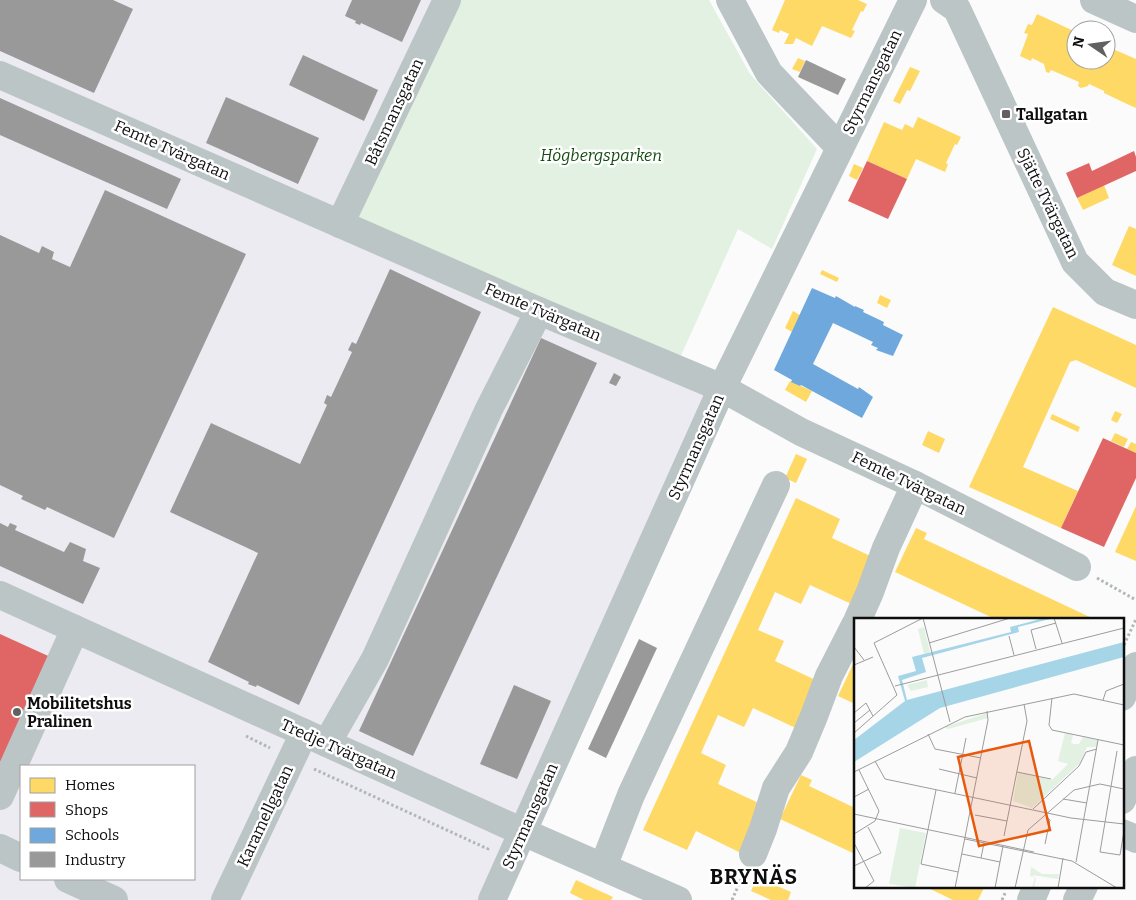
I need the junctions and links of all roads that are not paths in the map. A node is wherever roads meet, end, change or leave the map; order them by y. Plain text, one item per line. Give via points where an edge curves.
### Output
1 (447, 0) edge
2 (730, 0) edge
3 (912, 0) edge
4 (1094, 0) edge
5 (957, 3) edge
6 (1136, 19) edge
7 (0, 75) edge
8 (840, 148) junction
9 (340, 224) junction
10 (1136, 305) edge
11 (539, 311) junction
12 (722, 388) junction
13 (776, 485) dead end
14 (915, 485) junction
15 (1077, 566) road end
16 (0, 595) edge
17 (858, 618) edge
18 (854, 627) edge
19 (75, 629) junction
20 (1136, 666) edge
21 (1124, 693) edge
22 (315, 738) junction
23 (1136, 770) edge
24 (0, 796) edge
25 (1124, 796) edge
26 (523, 832) junction
27 (1124, 833) edge
28 (1136, 839) edge
29 (0, 848) edge
30 (753, 854) dead end
31 (20, 858) edge
32 (603, 867) junction
33 (70, 880) edge
34 (1036, 888) edge
35 (1083, 888) edge
36 (114, 900) edge
37 (225, 900) edge
38 (492, 900) edge
39 (678, 900) edge
40 (1031, 900) edge
41 (1078, 900) edge

1 - 9 street, Båtsmansgatan
2 - 8 street via 769,73
3 - 8 street, Styrmansgatan
4 - 6 street
5 - 10 street, Sjätte Tvärgatan via 1075,262 1105,292
7 - 9 street, Femte Tvärgatan
8 - 12 street, Styrmansgatan
9 - 11 street, Femte Tvärgatan
11 - 12 street, Femte Tvärgatan
11 - 22 street, Karamellgatan via 489,409 375,659
12 - 14 street, Femte Tvärgatan via 801,432
12 - 26 street, Styrmansgatan
13 - 32 street via 632,795
14 - 15 street, Femte Tvärgatan
14 - 17 street
16 - 19 street, Tredje Tvärgatan
18 - 30 street via 829,676 799,752 776,788
19 - 22 street, Tredje Tvärgatan
19 - 24 street
20 - 21 street
22 - 26 street, Tredje Tvärgatan
22 - 37 street, Karamellgatan
23 - 25 street
26 - 32 street, Tredje Tvärgatan
26 - 38 street, Styrmansgatan
27 - 28 street
29 - 31 street
32 - 39 street, Tredje Tvärgatan
33 - 36 street
34 - 40 street
35 - 41 street

